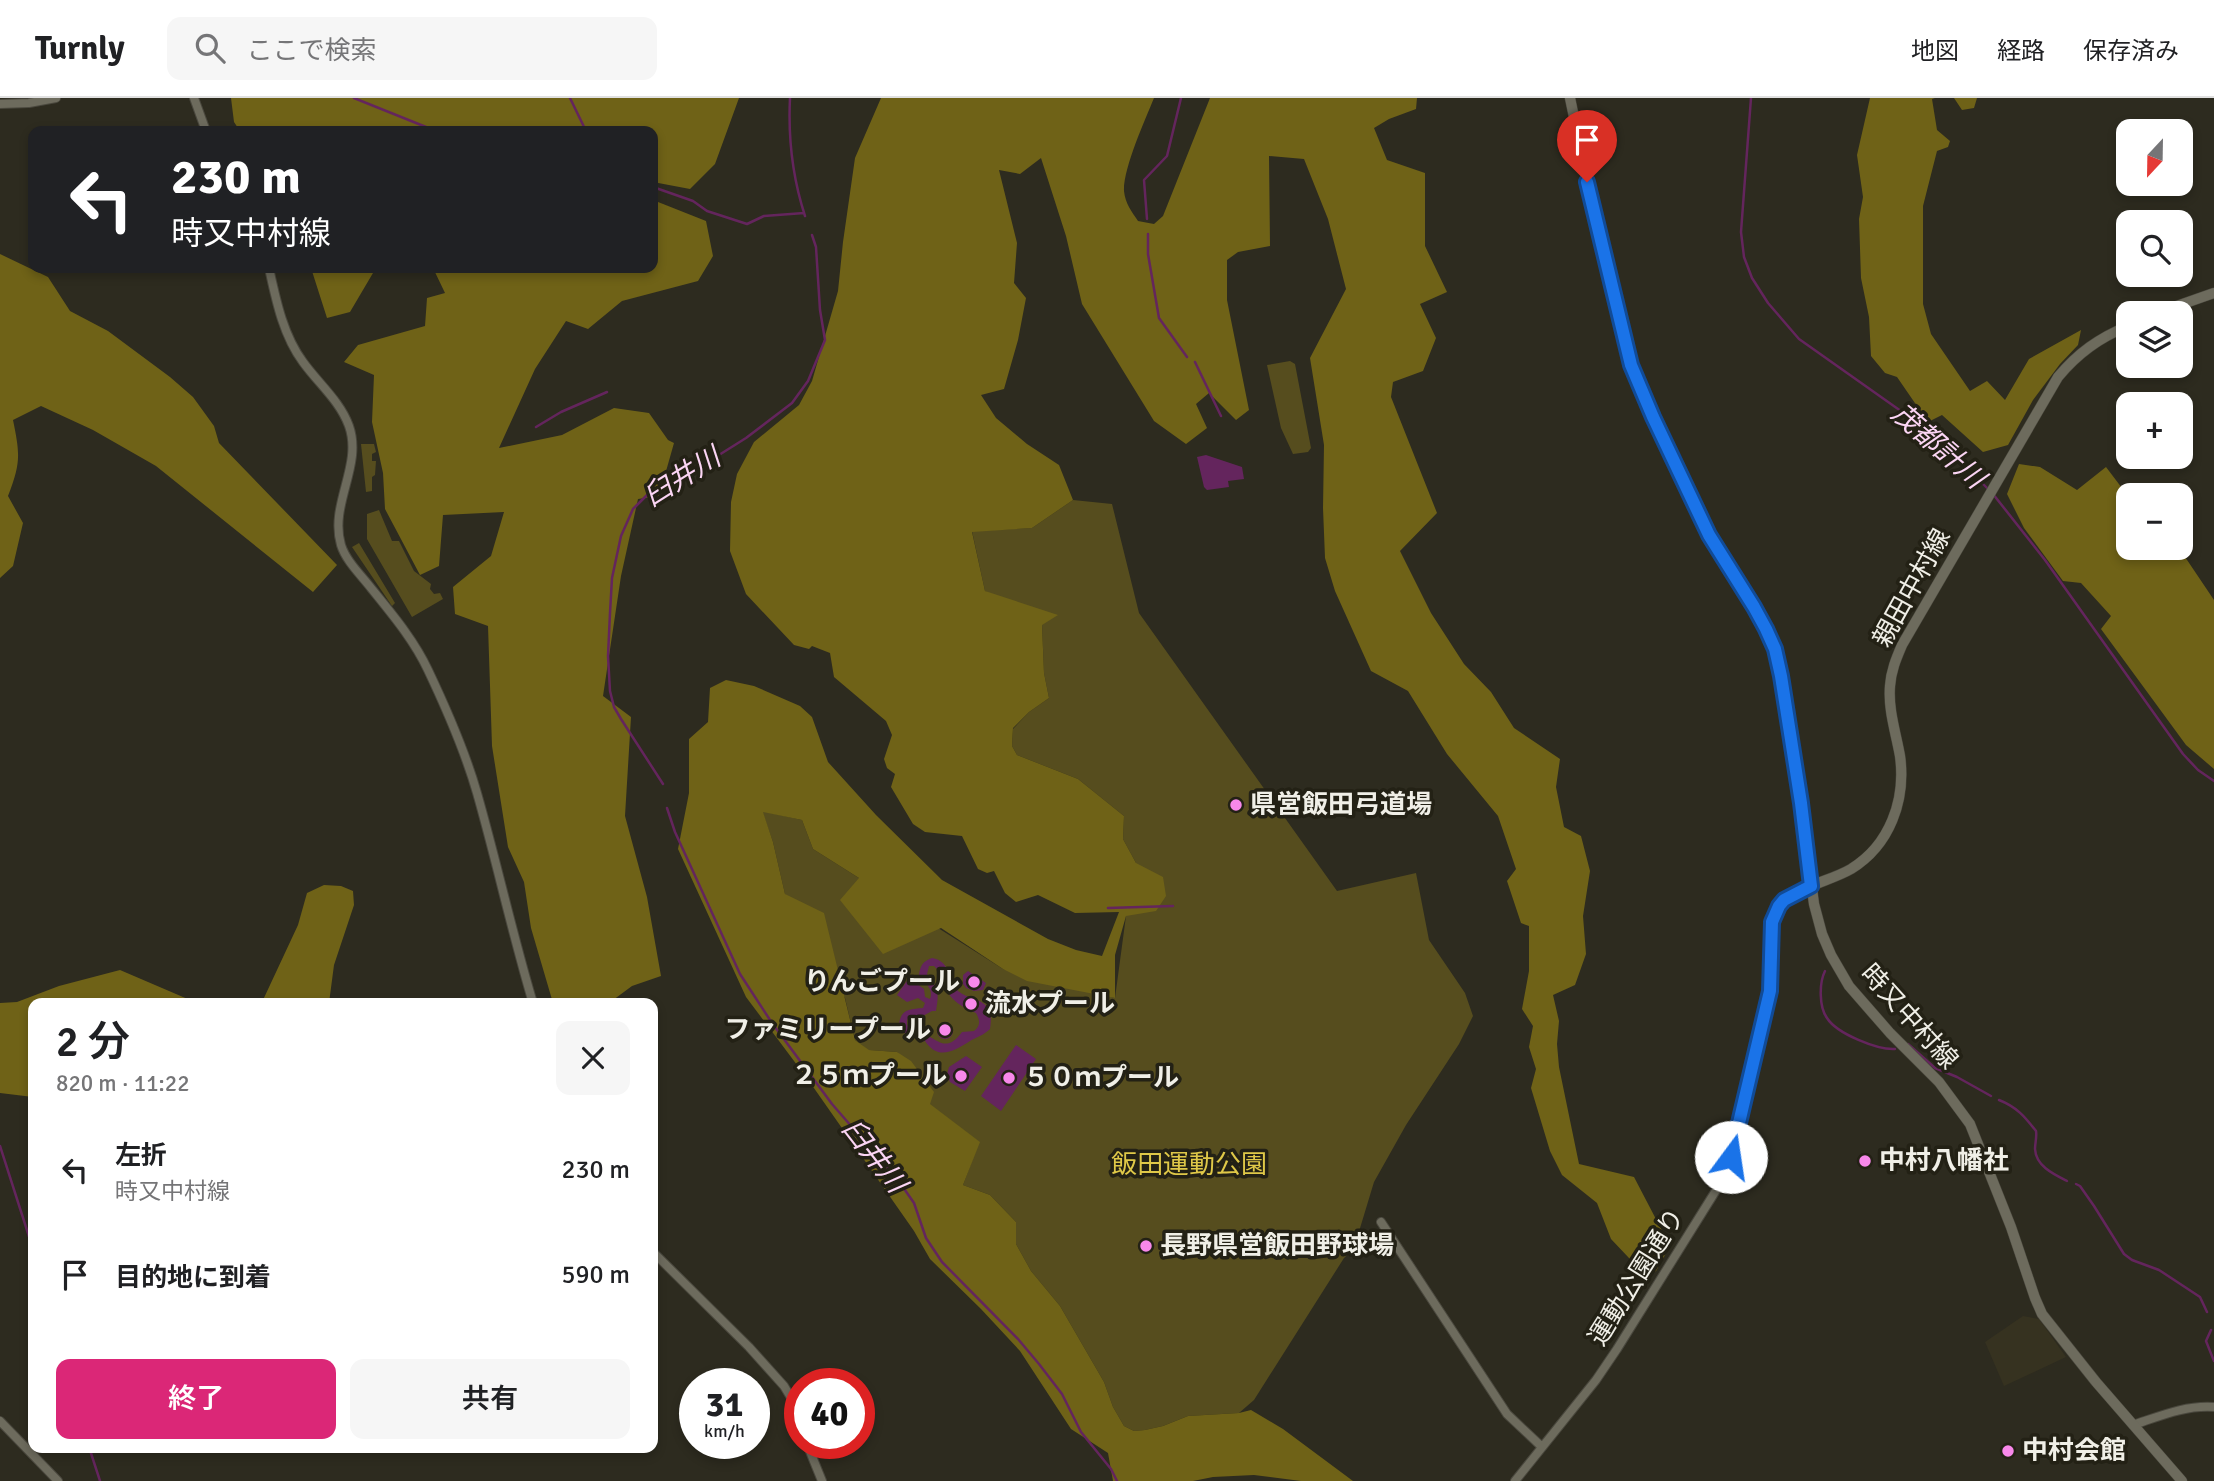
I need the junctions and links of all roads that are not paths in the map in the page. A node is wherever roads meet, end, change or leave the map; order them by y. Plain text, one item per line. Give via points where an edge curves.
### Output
1 (56, 98) edge
2 (194, 98) edge
3 (1570, 98) edge
4 (0, 104) edge
5 (204, 126) edge
6 (270, 273) edge
7 (2214, 293) edge
8 (2191, 301) edge
9 (2116, 331) edge
10 (1811, 886) junction
11 (532, 998) edge
12 (1381, 1222) dead end
13 (658, 1257) edge
14 (784, 1386) edge
15 (2214, 1407) edge
16 (0, 1421) edge
17 (2133, 1425) junction
18 (1542, 1447) junction
19 (28, 1450) edge
20 (31, 1453) edge
21 (813, 1459) edge
22 (58, 1481) edge
23 (822, 1481) edge
24 (1515, 1481) edge
25 (2182, 1481) edge

1 - 4 street
2 - 5 street
3 - 10 main road, 時又中村線 via 1631,365 1709,535 1775,649
6 - 11 street via 292,343 351,430 354,446 338,517 342,547 419,650 454,727 477,792
7 - 8 main road
9 - 10 main road, 親田中村線 via 2089,346 2058,377 1902,645 1892,668 1890,700 1902,773 1899,802 1889,829 1854,867
10 - 17 main road, 時又中村線 via 1822,934 1849,986 1939,1082 1970,1124 2042,1314
10 - 18 street, 運動公園通り via 1784,900 1774,914 1770,991 1734,1147 1720,1184 1617,1349
12 - 18 street via 1507,1414
13 - 14 street
15 - 17 street via 2172,1411
16 - 19 street
17 - 25 main road, 時又中村線
18 - 24 street, 運動公園通り
20 - 22 street
21 - 23 street

